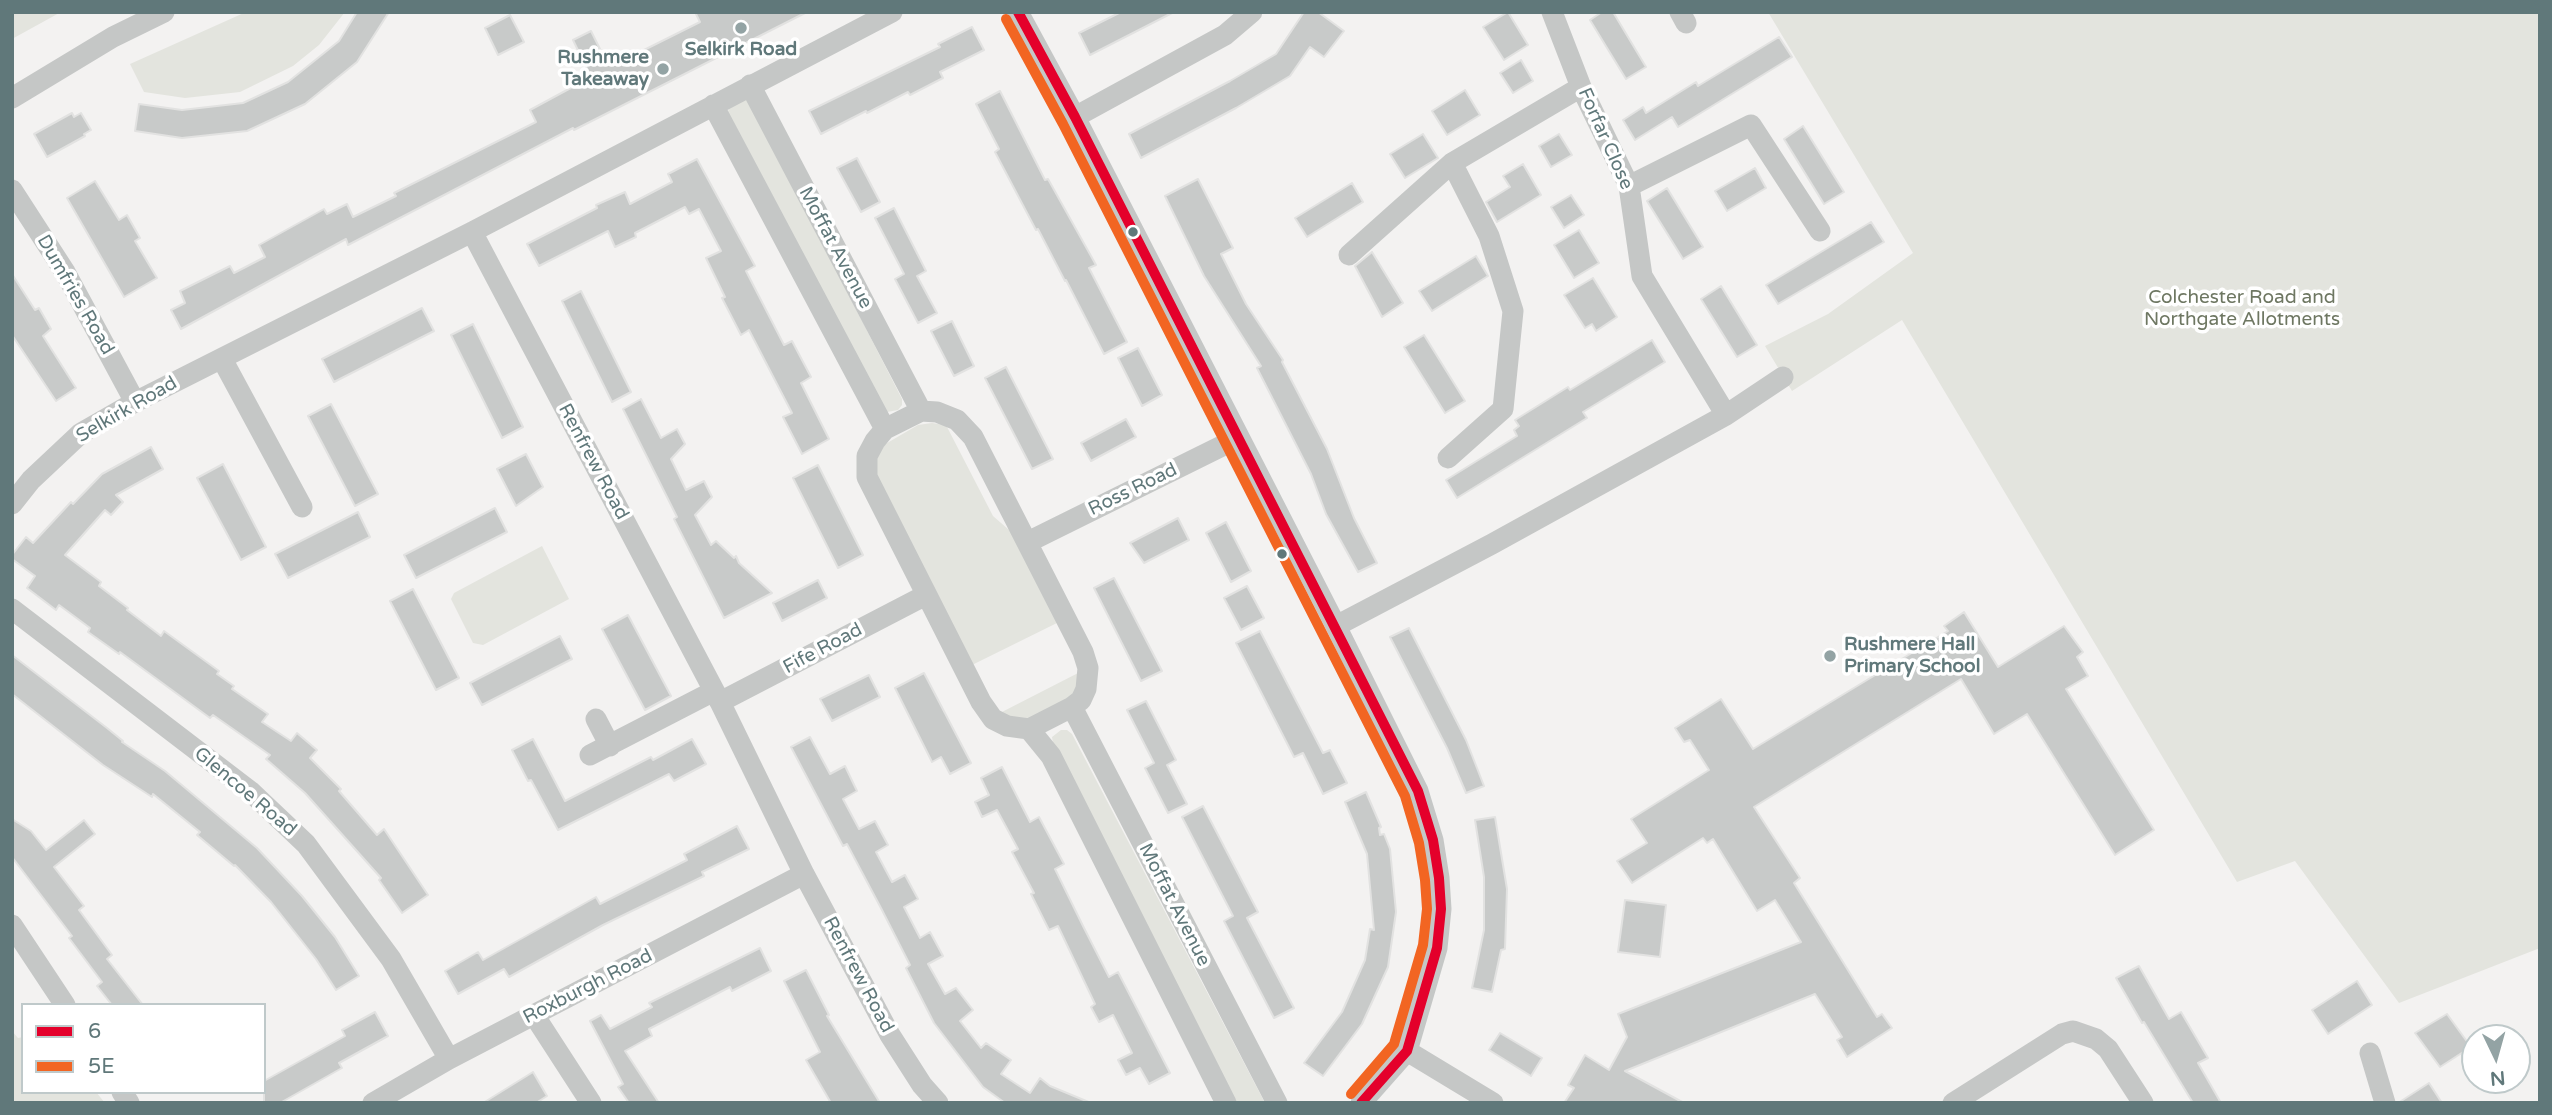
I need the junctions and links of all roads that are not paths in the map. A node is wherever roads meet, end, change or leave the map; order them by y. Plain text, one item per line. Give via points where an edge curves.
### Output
1 (164, 12) edge
2 (892, 12) edge
3 (1018, 12) edge
4 (1252, 12) edge
5 (1552, 12) edge
6 (750, 86) junction
7 (1581, 87) junction
8 (12, 98) edge
9 (713, 105) junction
10 (1075, 117) junction
11 (1452, 163) junction
12 (1629, 186) junction
13 (12, 190) edge
14 (1821, 230) dead end
15 (472, 232) junction
16 (1349, 255) dead end
17 (222, 359) junction
18 (1783, 377) dead end
19 (135, 402) junction
20 (921, 411) junction
21 (1726, 415) junction
22 (885, 429) junction
23 (1238, 438) junction
24 (1447, 458) dead end
25 (12, 504) edge
26 (302, 507) dead end
27 (1027, 542) junction
28 (926, 595) junction
29 (12, 609) edge
30 (1336, 626) junction
31 (717, 697) junction
32 (1072, 707) junction
33 (596, 719) dead end
34 (1029, 729) junction
35 (610, 746) junction
36 (590, 755) dead end
37 (804, 874) junction
38 (12, 925) edge
39 (64, 1003) edge
40 (534, 1015) junction
41 (1407, 1051) junction
42 (2370, 1053) dead end
43 (449, 1059) junction
44 (373, 1103) edge
45 (591, 1103) edge
46 (938, 1103) edge
47 (1226, 1103) edge
48 (1277, 1103) edge
49 (1361, 1103) edge
50 (1493, 1103) edge
51 (1952, 1103) edge
52 (2143, 1103) edge
53 (2385, 1103) edge

1 - 8 street
2 - 6 street, Selkirk Road
3 - 10 street
4 - 10 street via 1226,35
5 - 7 street, Forfar Close
6 - 9 street, Selkirk Road
6 - 20 street, Moffat Avenue
7 - 11 street
7 - 12 street, Forfar Close
9 - 15 street, Selkirk Road
9 - 22 street, Moffat Avenue
10 - 23 street
11 - 16 street
11 - 24 street via 1489,236 1513,311 1503,409
12 - 14 street via 1751,125
12 - 21 street, Forfar Close via 1642,276
13 - 19 street, Dumfries Road via 65,272
15 - 17 street, Selkirk Road
15 - 31 street, Renfrew Road
17 - 19 street, Selkirk Road
17 - 26 street
18 - 21 street
19 - 25 street, Selkirk Road via 81,432
20 - 22 street
20 - 27 street via 957,420 973,437
21 - 30 street
22 - 28 street via 867,456 867,477
23 - 27 street, Ross Road
23 - 30 street
27 - 32 street via 1088,668 1086,689
28 - 31 street, Fife Road
28 - 34 street via 993,719
29 - 43 street, Glencoe Road via 250,791 306,844 391,959
30 - 41 street via 1418,791 1433,840 1441,909 1437,948
31 - 35 street
31 - 37 street, Renfrew Road
32 - 34 street
32 - 48 street, Moffat Avenue
33 - 35 street
34 - 47 street via 1051,757
35 - 36 street
37 - 40 street, Roxburgh Road
37 - 46 street, Renfrew Road via 890,1035
38 - 39 street
40 - 43 street, Roxburgh Road
40 - 45 street
41 - 49 street
41 - 50 street
42 - 53 street
43 - 44 street, Roxburgh Road
51 - 52 street via 2073,1031 2108,1049

